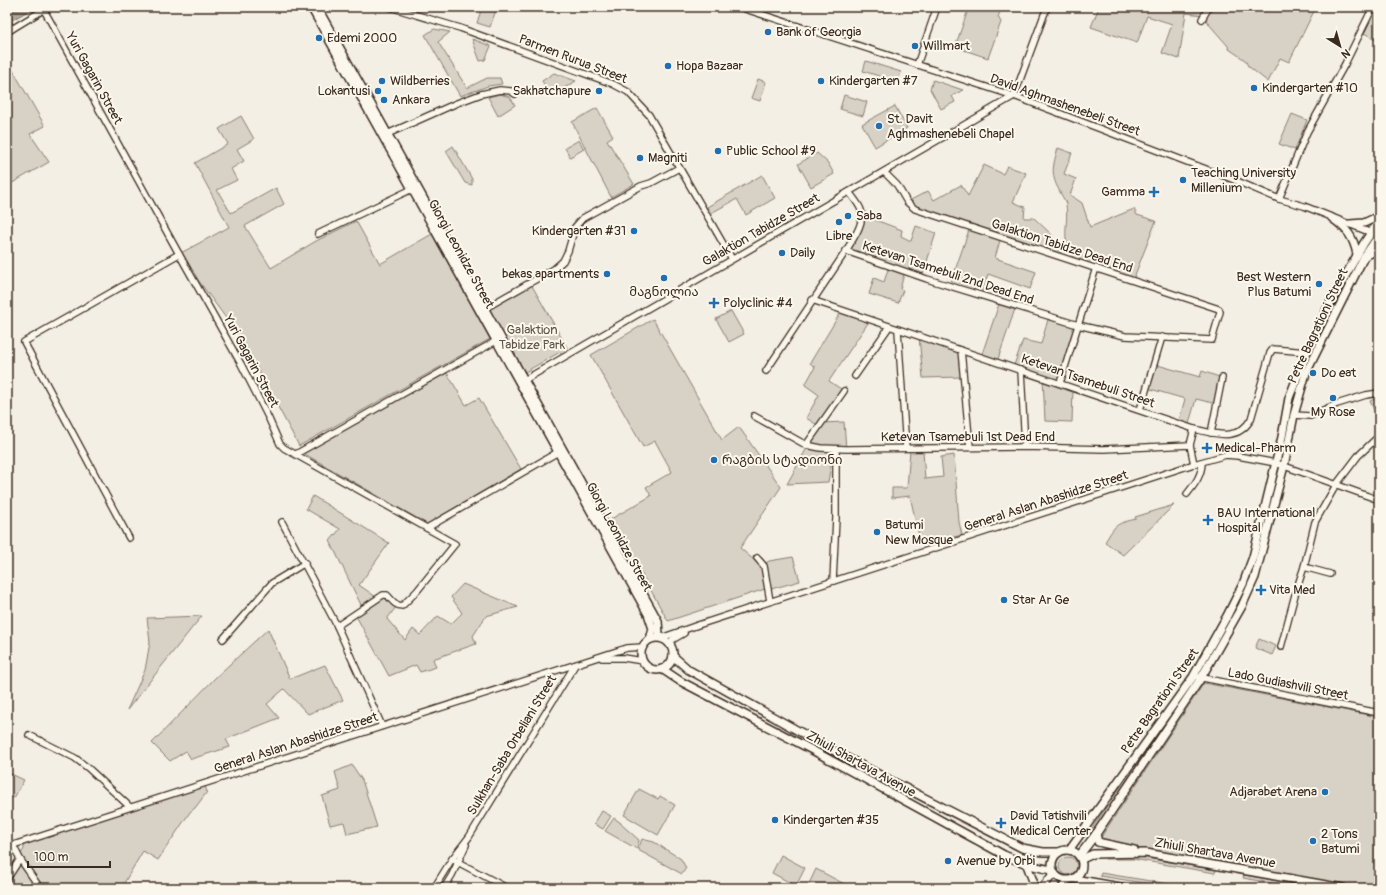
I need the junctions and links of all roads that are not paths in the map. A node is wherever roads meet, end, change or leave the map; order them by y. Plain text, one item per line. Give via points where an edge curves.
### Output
1 (310, 7) edge
2 (317, 7) edge
3 (390, 7) edge
4 (739, 7) edge
5 (938, 7) edge
6 (1047, 7) edge
7 (1209, 7) edge
8 (1373, 7) edge
9 (46, 8) edge
10 (756, 10) edge
11 (1202, 19) dead end
12 (7, 21) edge
13 (10, 30) edge
14 (917, 65) junction
15 (515, 94) dead end
16 (1014, 96) junction
17 (385, 135) junction
18 (680, 168) junction
19 (884, 172) junction
20 (412, 189) junction
21 (849, 192) junction
22 (1280, 199) junction
23 (1379, 216) edge
24 (1332, 218) junction
25 (1379, 221) edge
26 (1350, 224) junction
27 (1371, 233) junction
28 (318, 234) dead end
29 (1379, 236) edge
30 (1379, 248) edge
31 (846, 251) junction
32 (178, 254) junction
33 (1361, 256) junction
34 (732, 259) junction
35 (1096, 268) junction
36 (812, 300) junction
37 (482, 310) junction
38 (1078, 325) junction
39 (889, 327) junction
40 (898, 330) junction
41 (1162, 337) junction
42 (1212, 340) joint
43 (496, 341) junction
44 (961, 350) junction
45 (1307, 352) junction
46 (1021, 370) junction
47 (766, 371) dead end
48 (855, 376) dead end
49 (1222, 378) dead end
50 (522, 381) junction
51 (1060, 383) junction
52 (844, 391) dead end
53 (1379, 393) edge
54 (1140, 410) junction
55 (1294, 414) junction
56 (754, 416) dead end
57 (1194, 429) junction
58 (1210, 433) junction
59 (1379, 436) edge
60 (806, 445) junction
61 (1190, 445) junction
62 (970, 447) junction
63 (1025, 447) junction
64 (836, 448) junction
65 (906, 448) junction
66 (558, 452) junction
67 (296, 454) junction
68 (1202, 462) junction
69 (1276, 463) junction
70 (1194, 464) junction
71 (1284, 466) junction
72 (1336, 485) junction
73 (1186, 494) dead end
74 (1379, 500) edge
75 (282, 522) dead end
76 (427, 528) junction
77 (129, 538) dead end
78 (757, 558) dead end
79 (305, 564) junction
80 (1304, 567) junction
81 (1330, 574) dead end
82 (833, 581) junction
83 (770, 602) junction
84 (698, 625) junction
85 (338, 626) junction
86 (661, 638) junction
87 (223, 639) dead end
88 (650, 639) junction
89 (671, 645) junction
90 (643, 647) junction
91 (1281, 647) dead end
92 (673, 656) junction
93 (592, 659) junction
94 (643, 661) junction
95 (574, 664) junction
96 (662, 669) junction
97 (1197, 677) junction
98 (1379, 713) edge
99 (382, 726) junction
100 (29, 735) dead end
101 (130, 807) junction
102 (1096, 834) junction
103 (469, 837) junction
104 (13, 845) junction
105 (7, 847) edge
106 (1068, 850) junction
107 (1059, 852) junction
108 (1146, 853) junction
109 (1081, 857) junction
110 (20, 859) junction
111 (452, 859) junction
112 (459, 862) junction
113 (1027, 865) junction
114 (1053, 872) junction
115 (7, 879) edge
116 (1071, 880) junction
117 (40, 888) edge
118 (434, 888) edge
119 (444, 888) edge
120 (506, 888) edge
121 (1032, 888) edge
122 (1042, 888) edge
123 (1062, 888) edge
124 (1126, 888) edge
125 (1344, 888) edge

1 - 17 main road, Giorgi Leonidze Street
2 - 17 main road, Giorgi Leonidze Street
3 - 18 street, Parmen Rurua Street via 460,28 617,85 628,92 649,115
4 - 10 street, David Aghmashenebeli Street
5 - 14 street
6 - 16 street
7 - 11 street
8 - 22 street via 1307,132
9 - 13 street
9 - 32 street, Yuri Gagarin Street
10 - 14 street, David Aghmashenebeli Street
12 - 13 street
14 - 16 street, David Aghmashenebeli Street
15 - 17 street via 506,90 481,94
16 - 19 street, Galaktion Tabidze Street
16 - 22 street, David Aghmashenebeli Street
17 - 20 main road, Giorgi Leonidze Street
17 - 37 main road, Giorgi Leonidze Street
18 - 34 street, Parmen Rurua Street
18 - 37 street via 641,186 584,218 574,227 563,262
19 - 21 street, Galaktion Tabidze Street
19 - 35 street, Galaktion Tabidze Dead End via 915,209
20 - 28 street
20 - 37 main road, Giorgi Leonidze Street
21 - 31 street via 861,209 862,215 860,225
21 - 34 street, Galaktion Tabidze Street
22 - 24 street, David Aghmashenebeli Street
23 - 26 main road via 1364,223
24 - 26 street, David Aghmashenebeli Street
24 - 33 main road via 1351,236
25 - 27 main road, Petre Bagrationi Street
26 - 27 street, David Aghmashenebeli Street
27 - 29 street, David Aghmashenebeli Street
27 - 33 main road, Petre Bagrationi Street
29 - 33 main road, Petre Bagrationi Street
30 - 33 main road
31 - 36 street, Ketevan Tsamebuli 2nd Dead End
31 - 38 street, Ketevan Tsamebuli 2nd Dead End via 927,279
32 - 67 street, Yuri Gagarin Street via 241,364 280,444
32 - 77 street via 24,342
33 - 45 main road, Petre Bagrationi Street via 1331,301
33 - 55 main road, Petre Bagrationi Street via 1306,373
34 - 50 street, Galaktion Tabidze Street
35 - 38 street
35 - 42 street, Galaktion Tabidze Dead End via 1219,309
36 - 39 street, Ketevan Tsamebuli Street
36 - 47 street, Ketevan Tsamebuli 2nd Dead End
37 - 43 main road, Giorgi Leonidze Street
37 - 50 main road, Giorgi Leonidze Street
38 - 41 street, Ketevan Tsamebuli 2nd Dead End via 1125,336
38 - 51 street
39 - 40 street, Ketevan Tsamebuli Street
39 - 48 street
40 - 44 street, Ketevan Tsamebuli Street
40 - 65 street
41 - 42 street, Ketevan Tsamebuli 2nd Dead End
41 - 54 street
43 - 50 main road, Giorgi Leonidze Street
43 - 67 street
44 - 46 street, Ketevan Tsamebuli Street
44 - 62 street
45 - 58 street, Ketevan Tsamebuli Street via 1273,349 1248,425 1233,434
45 - 69 main road, Petre Bagrationi Street via 1289,398
46 - 51 street, Ketevan Tsamebuli Street
46 - 63 street
49 - 58 street
50 - 66 main road, Giorgi Leonidze Street
50 - 86 main road, Giorgi Leonidze Street via 658,621
51 - 54 street, Ketevan Tsamebuli Street
52 - 60 street
53 - 55 street via 1337,404 1310,416
54 - 57 street, Ketevan Tsamebuli Street
55 - 71 main road, Petre Bagrationi Street
56 - 60 street, Ketevan Tsamebuli 1st Dead End
57 - 58 street, Ketevan Tsamebuli Street
57 - 61 street
59 - 72 street via 1358,456
60 - 64 street, Ketevan Tsamebuli 1st Dead End
61 - 63 street, Ketevan Tsamebuli 1st Dead End via 1104,449
61 - 70 street
62 - 63 street, Ketevan Tsamebuli 1st Dead End
62 - 65 street, Ketevan Tsamebuli 1st Dead End
64 - 65 street, Ketevan Tsamebuli 1st Dead End
64 - 82 street
66 - 76 street
66 - 88 main road, Giorgi Leonidze Street via 648,614 653,629
67 - 76 street, Yuri Gagarin Street
68 - 69 street, General Aslan Abashidze Street via 1226,455
68 - 70 street, General Aslan Abashidze Street
68 - 73 street via 1199,477
69 - 71 street, General Aslan Abashidze Street
69 - 97 main road, Petre Bagrationi Street via 1253,557 1243,584
70 - 82 street, General Aslan Abashidze Street
71 - 72 street, General Aslan Abashidze Street
71 - 97 main road, Petre Bagrationi Street via 1255,577 1242,606
72 - 74 street, General Aslan Abashidze Street
72 - 80 street via 1315,522
75 - 79 street
76 - 85 street, Yuri Gagarin Street via 455,544 405,604 399,606 387,595 383,595
78 - 83 street via 764,566
79 - 85 street
79 - 87 street via 272,583
80 - 81 street
80 - 91 street
82 - 83 street, General Aslan Abashidze Street
83 - 84 street, General Aslan Abashidze Street
84 - 86 street, General Aslan Abashidze Street
84 - 89 street, General Aslan Abashidze Street via 672,640
85 - 99 street
86 - 88 main road
86 - 89 main road
88 - 90 main road
89 - 92 main road
90 - 93 street, General Aslan Abashidze Street via 627,648
90 - 94 main road
92 - 96 main road via 671,662
92 - 107 main road, Zhiuli Shartava Avenue via 688,670 847,758 1022,848
93 - 94 street, General Aslan Abashidze Street via 624,658
93 - 95 street, General Aslan Abashidze Street
94 - 96 main road via 651,668
95 - 99 street, General Aslan Abashidze Street
95 - 103 street, Sulkhan-Saba Orbeliani Street
96 - 113 main road, Zhiuli Shartava Avenue via 997,852
97 - 98 street, Lado Gudiashvili Street
97 - 102 main road, Petre Bagrationi Street
97 - 106 main road, Petre Bagrationi Street
99 - 101 street, General Aslan Abashidze Street
100 - 101 street via 75,758
101 - 104 street, General Aslan Abashidze Street
102 - 108 main road via 1098,842
102 - 109 main road, Petre Bagrationi Street
103 - 111 street, Sulkhan-Saba Orbeliani Street
103 - 112 street, Sulkhan-Saba Orbeliani Street
104 - 105 street, General Aslan Abashidze Street
104 - 110 street
106 - 107 main road
106 - 109 main road
107 - 114 main road via 1053,860
108 - 109 main road, Zhiuli Shartava Avenue via 1093,854
108 - 125 main road, Zhiuli Shartava Avenue
109 - 116 main road via 1082,871
110 - 115 street
110 - 117 street
111 - 112 street
111 - 118 street, Sulkhan-Saba Orbeliani Street
112 - 119 street, Sulkhan-Saba Orbeliani Street
112 - 120 street
113 - 114 main road, Zhiuli Shartava Avenue
113 - 121 main road via 1033,881
114 - 116 main road via 1061,880
114 - 122 main road
116 - 123 main road
116 - 124 main road

